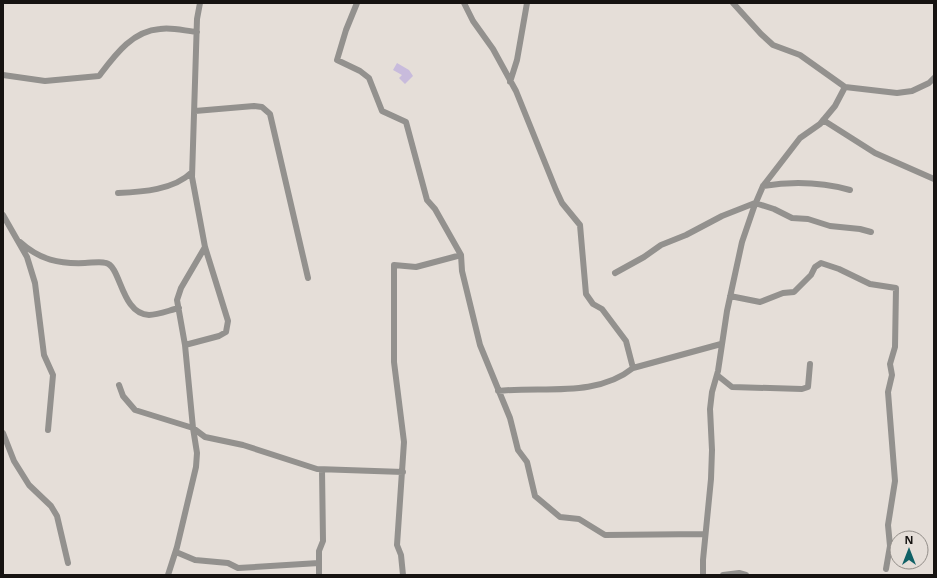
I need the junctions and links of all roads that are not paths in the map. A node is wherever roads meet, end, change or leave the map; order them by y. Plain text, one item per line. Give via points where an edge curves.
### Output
1 (200, 3) edge
2 (357, 3) edge
3 (464, 3) edge
4 (527, 3) edge
5 (733, 3) edge
6 (197, 32) junction
7 (3, 75) edge
8 (934, 78) edge
9 (510, 82) junction
10 (845, 87) junction
11 (195, 111) junction
12 (824, 120) junction
13 (192, 172) junction
14 (934, 179) edge
15 (764, 186) junction
16 (850, 190) dead end
17 (118, 193) dead end
18 (755, 203) junction
19 (3, 216) edge
20 (871, 232) dead end
21 (16, 238) junction
22 (204, 248) junction
23 (461, 255) junction
24 (615, 273) dead end
25 (308, 278) dead end
26 (730, 296) junction
27 (179, 308) junction
28 (185, 344) junction
29 (721, 344) junction
30 (810, 364) dead end
31 (634, 368) junction
32 (716, 375) junction
33 (119, 385) dead end
34 (498, 391) junction
35 (193, 428) junction
36 (48, 430) dead end
37 (3, 433) edge
38 (322, 470) junction
39 (403, 472) junction
40 (705, 534) junction
41 (176, 552) junction
42 (68, 563) dead end
43 (319, 563) junction
44 (886, 569) dead end
45 (168, 575) edge
46 (319, 575) edge
47 (403, 575) edge
48 (703, 575) edge
49 (724, 575) edge
50 (746, 575) edge

1 - 6 street
2 - 23 street via 337,60 369,78 382,111 406,122 427,200 435,209
3 - 9 street
4 - 9 street via 517,60
5 - 10 street via 773,45 800,55
6 - 7 street via 161,28 140,33 119,51 99,76 45,81
6 - 11 street
8 - 10 street via 912,91 897,93
9 - 31 street via 562,203 580,225 586,294 626,341
10 - 12 street
11 - 13 street
11 - 25 street via 254,106 270,114
12 - 14 street via 875,153
12 - 15 street via 800,138
13 - 17 street via 184,180 173,185 136,193
13 - 22 street
15 - 16 street via 791,182 818,183
15 - 18 street
18 - 20 street via 792,218
18 - 24 street via 661,245
18 - 26 street via 742,242
19 - 21 street
21 - 27 street via 30,251 64,264 107,263 114,267 127,300 138,311 148,315
21 - 36 street via 27,257 34,283 44,355 53,375
22 - 27 street via 181,288 177,300
22 - 28 street via 228,321 226,332
23 - 34 street via 462,271 475,325
23 - 39 street via 416,267 394,265 394,362 404,442
26 - 29 street
26 - 44 street via 760,302 783,293 794,292 820,263 870,284 896,288 895,346 890,364 892,375 888,392 895,481 888,525 890,546
27 - 28 street
28 - 35 street
29 - 31 street
29 - 32 street
30 - 32 street via 808,387 802,389 732,386
31 - 34 street via 625,376 599,385
32 - 40 street via 710,409 712,450
33 - 35 street via 128,403 135,410
34 - 40 street via 510,418 518,450 527,462 535,496 560,517 579,519 604,535
35 - 38 street via 204,437 243,445
35 - 41 street via 196,467
37 - 42 street via 14,461 29,485 51,506 57,516
38 - 39 street
38 - 43 street via 323,541
39 - 47 street via 397,545
40 - 48 street
41 - 43 street via 195,560 228,563 238,568
41 - 45 street
43 - 46 street
49 - 50 street

